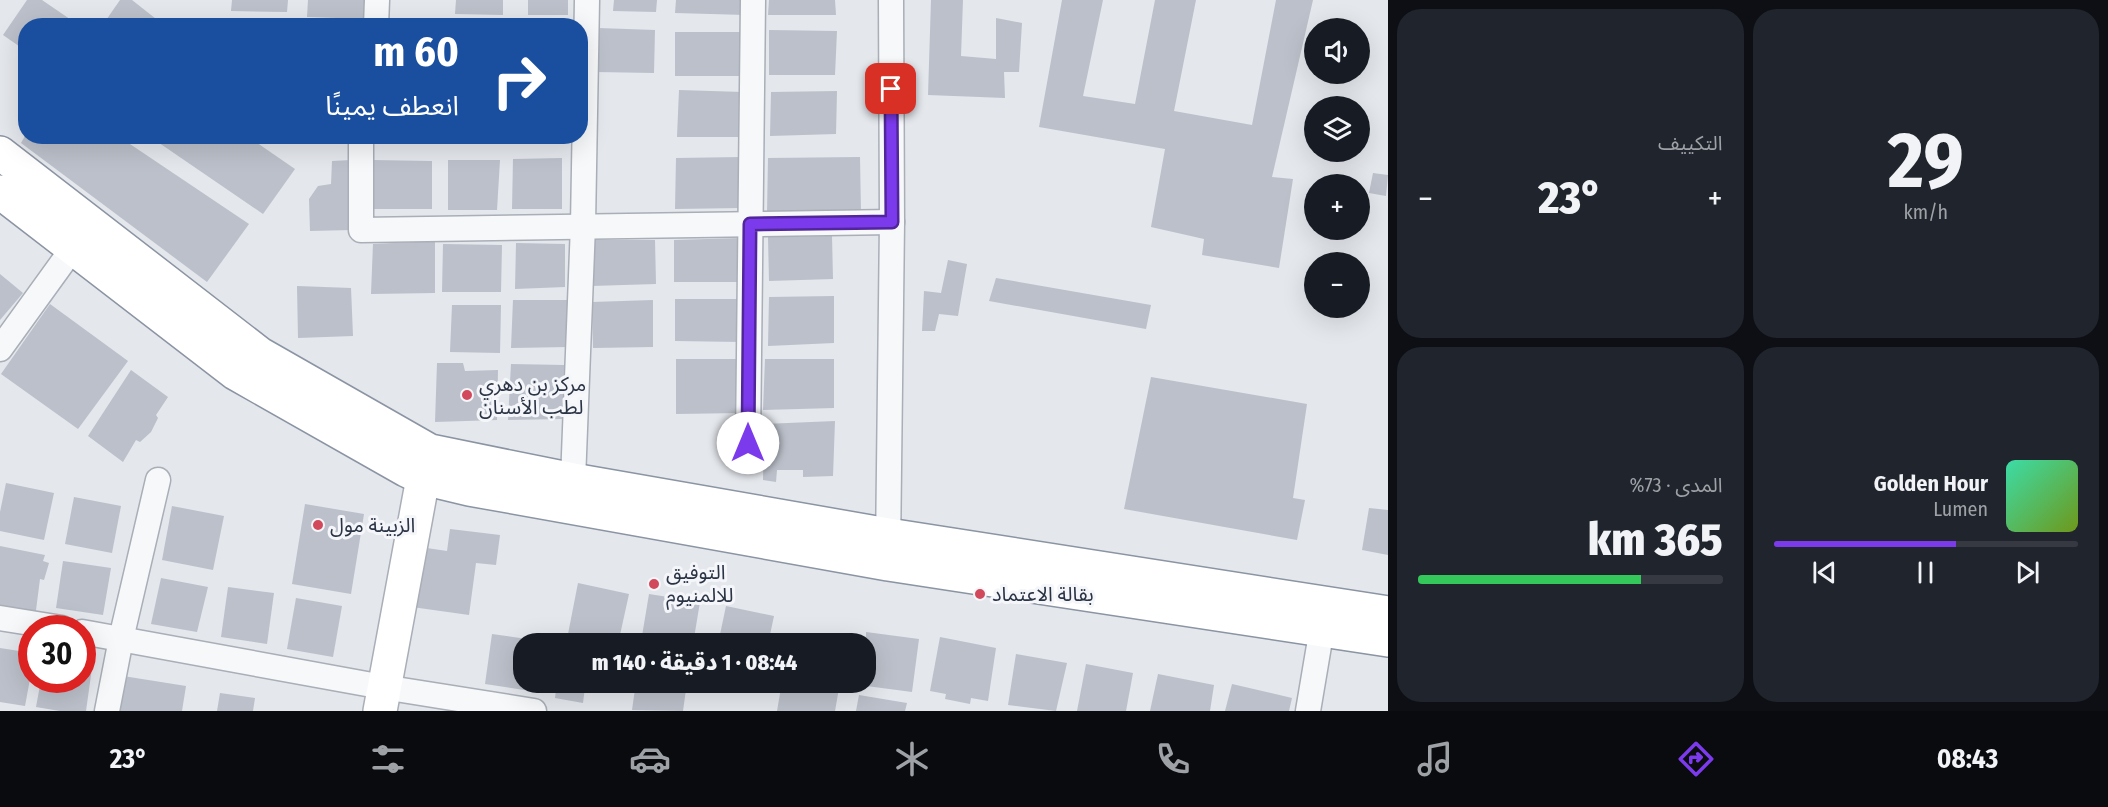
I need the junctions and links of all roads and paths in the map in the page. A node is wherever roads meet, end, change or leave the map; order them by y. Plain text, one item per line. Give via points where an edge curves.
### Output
1 (377, 0) edge
2 (587, 0) edge
3 (753, 0) edge
4 (891, 0) edge
5 (376, 18) edge
6 (587, 18) edge
7 (361, 144) edge
8 (584, 144) edge
9 (0, 153) edge
10 (0, 192) edge
11 (892, 222) junction
12 (750, 224) junction
13 (583, 225) junction
14 (73, 248) junction
15 (0, 349) edge
16 (748, 443) dead end
17 (423, 478) junction
18 (158, 480) dead end
19 (573, 480) junction
20 (888, 550) junction
21 (1388, 613) edge
22 (0, 618) edge
23 (18, 621) edge
24 (1322, 628) junction
25 (96, 635) edge
26 (121, 639) junction
27 (1388, 639) edge
28 (382, 699) edge
29 (107, 711) edge
30 (534, 711) edge
31 (1308, 711) edge

1 - 5 street
2 - 6 street
3 - 12 street
4 - 11 street
7 - 13 street via 361,230
8 - 13 street
9 - 19 main road via 260,354 430,451
10 - 14 main road
11 - 12 street
11 - 20 street
12 - 13 street
12 - 16 street
13 - 19 street
14 - 15 street
14 - 17 main road via 235,373
17 - 20 main road via 469,489
17 - 28 main road
18 - 26 street
19 - 20 main road
20 - 21 main road
20 - 24 main road
22 - 23 street
24 - 27 main road
24 - 31 street
25 - 26 street
26 - 28 street
26 - 29 street
28 - 30 street

